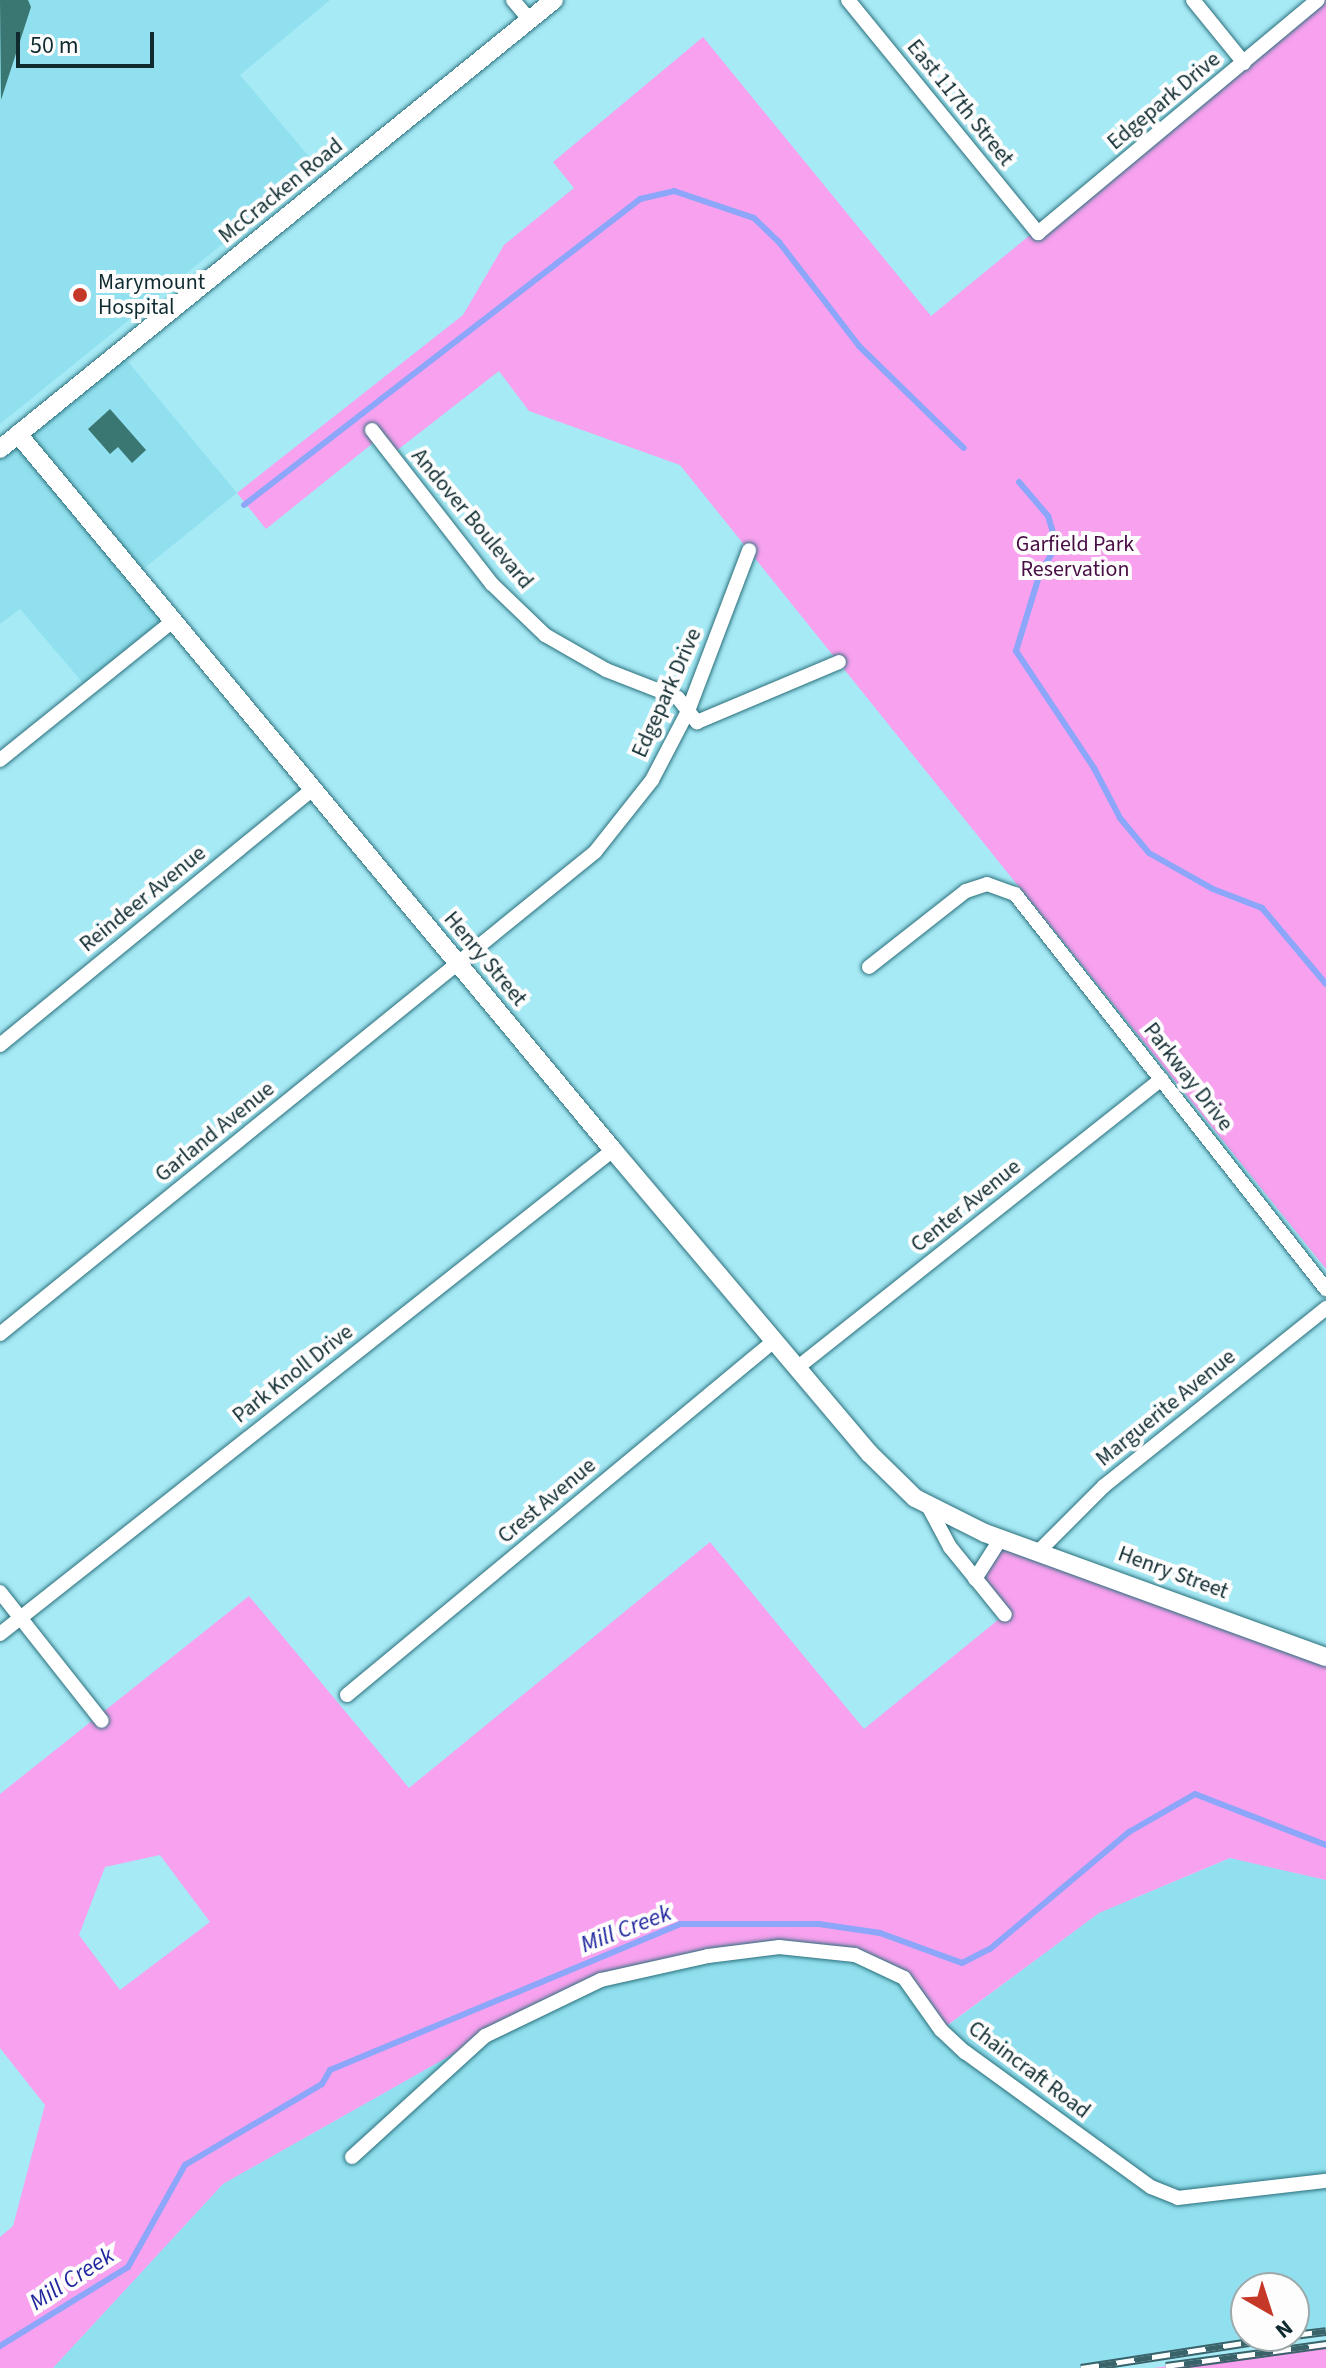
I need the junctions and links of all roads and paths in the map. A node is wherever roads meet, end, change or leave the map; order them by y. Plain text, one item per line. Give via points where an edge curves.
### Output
1 (513, 0) edge
2 (554, 0) edge
3 (848, 0) edge
4 (1193, 0) edge
5 (1318, 0) edge
6 (530, 20) junction
7 (1244, 63) junction
8 (1038, 233) joint
9 (372, 430) dead end
10 (18, 434) junction
11 (0, 449) edge
12 (749, 550) dead end
13 (174, 620) junction
14 (839, 662) dead end
15 (688, 711) junction
16 (0, 760) edge
17 (314, 788) junction
18 (457, 964) junction
19 (869, 967) dead end
20 (0, 1045) edge
21 (1161, 1079) junction
22 (613, 1150) junction
23 (1326, 1289) edge
24 (1326, 1308) edge
25 (0, 1334) edge
26 (775, 1340) junction
27 (797, 1368) junction
28 (927, 1504) junction
29 (1001, 1538) junction
30 (1040, 1550) junction
31 (975, 1579) junction
32 (0, 1592) edge
33 (1005, 1615) dead end
34 (20, 1618) junction
35 (0, 1634) edge
36 (1326, 1657) edge
37 (347, 1695) dead end
38 (102, 1721) dead end
39 (352, 2157) dead end
40 (1326, 2181) edge

1 - 6 street
2 - 6 street, McCracken Road
3 - 8 street, East 117th Street
4 - 7 street
5 - 7 street, Edgepark Drive
6 - 10 street, McCracken Road
7 - 8 street, Edgepark Drive
9 - 15 street, Andover Boulevard via 492,584 545,635 606,670 678,698
10 - 11 street, McCracken Road
10 - 13 street, Henry Street
12 - 15 street, Edgepark Drive
13 - 16 street
13 - 17 street, Henry Street
14 - 15 street via 697,722
15 - 18 street, Edgepark Drive via 652,780 595,852
17 - 18 street, Henry Street
17 - 20 street, Reindeer Avenue
18 - 22 street, Henry Street
18 - 25 street, Garland Avenue
19 - 21 street, Parkway Drive via 966,891 987,884 1015,894
21 - 23 street, Parkway Drive
21 - 27 street, Center Avenue
22 - 26 street, Henry Street
22 - 34 street, Park Knoll Drive
24 - 30 street, Marguerite Avenue via 1104,1486
26 - 27 street, Henry Street
26 - 37 street, Crest Avenue
27 - 28 street, Henry Street via 869,1453
28 - 29 street, Henry Street
28 - 31 street, Henry Street
29 - 30 street, Henry Street
29 - 31 street
30 - 36 street, Henry Street
31 - 33 street, Henry Street
32 - 34 street
34 - 35 street, Park Knoll Drive
34 - 38 street
39 - 40 street, Chaincraft Road via 485,2036 601,1980 708,1956 779,1947 855,1955 904,1978 941,2030 965,2052 1164,2193 1178,2198

